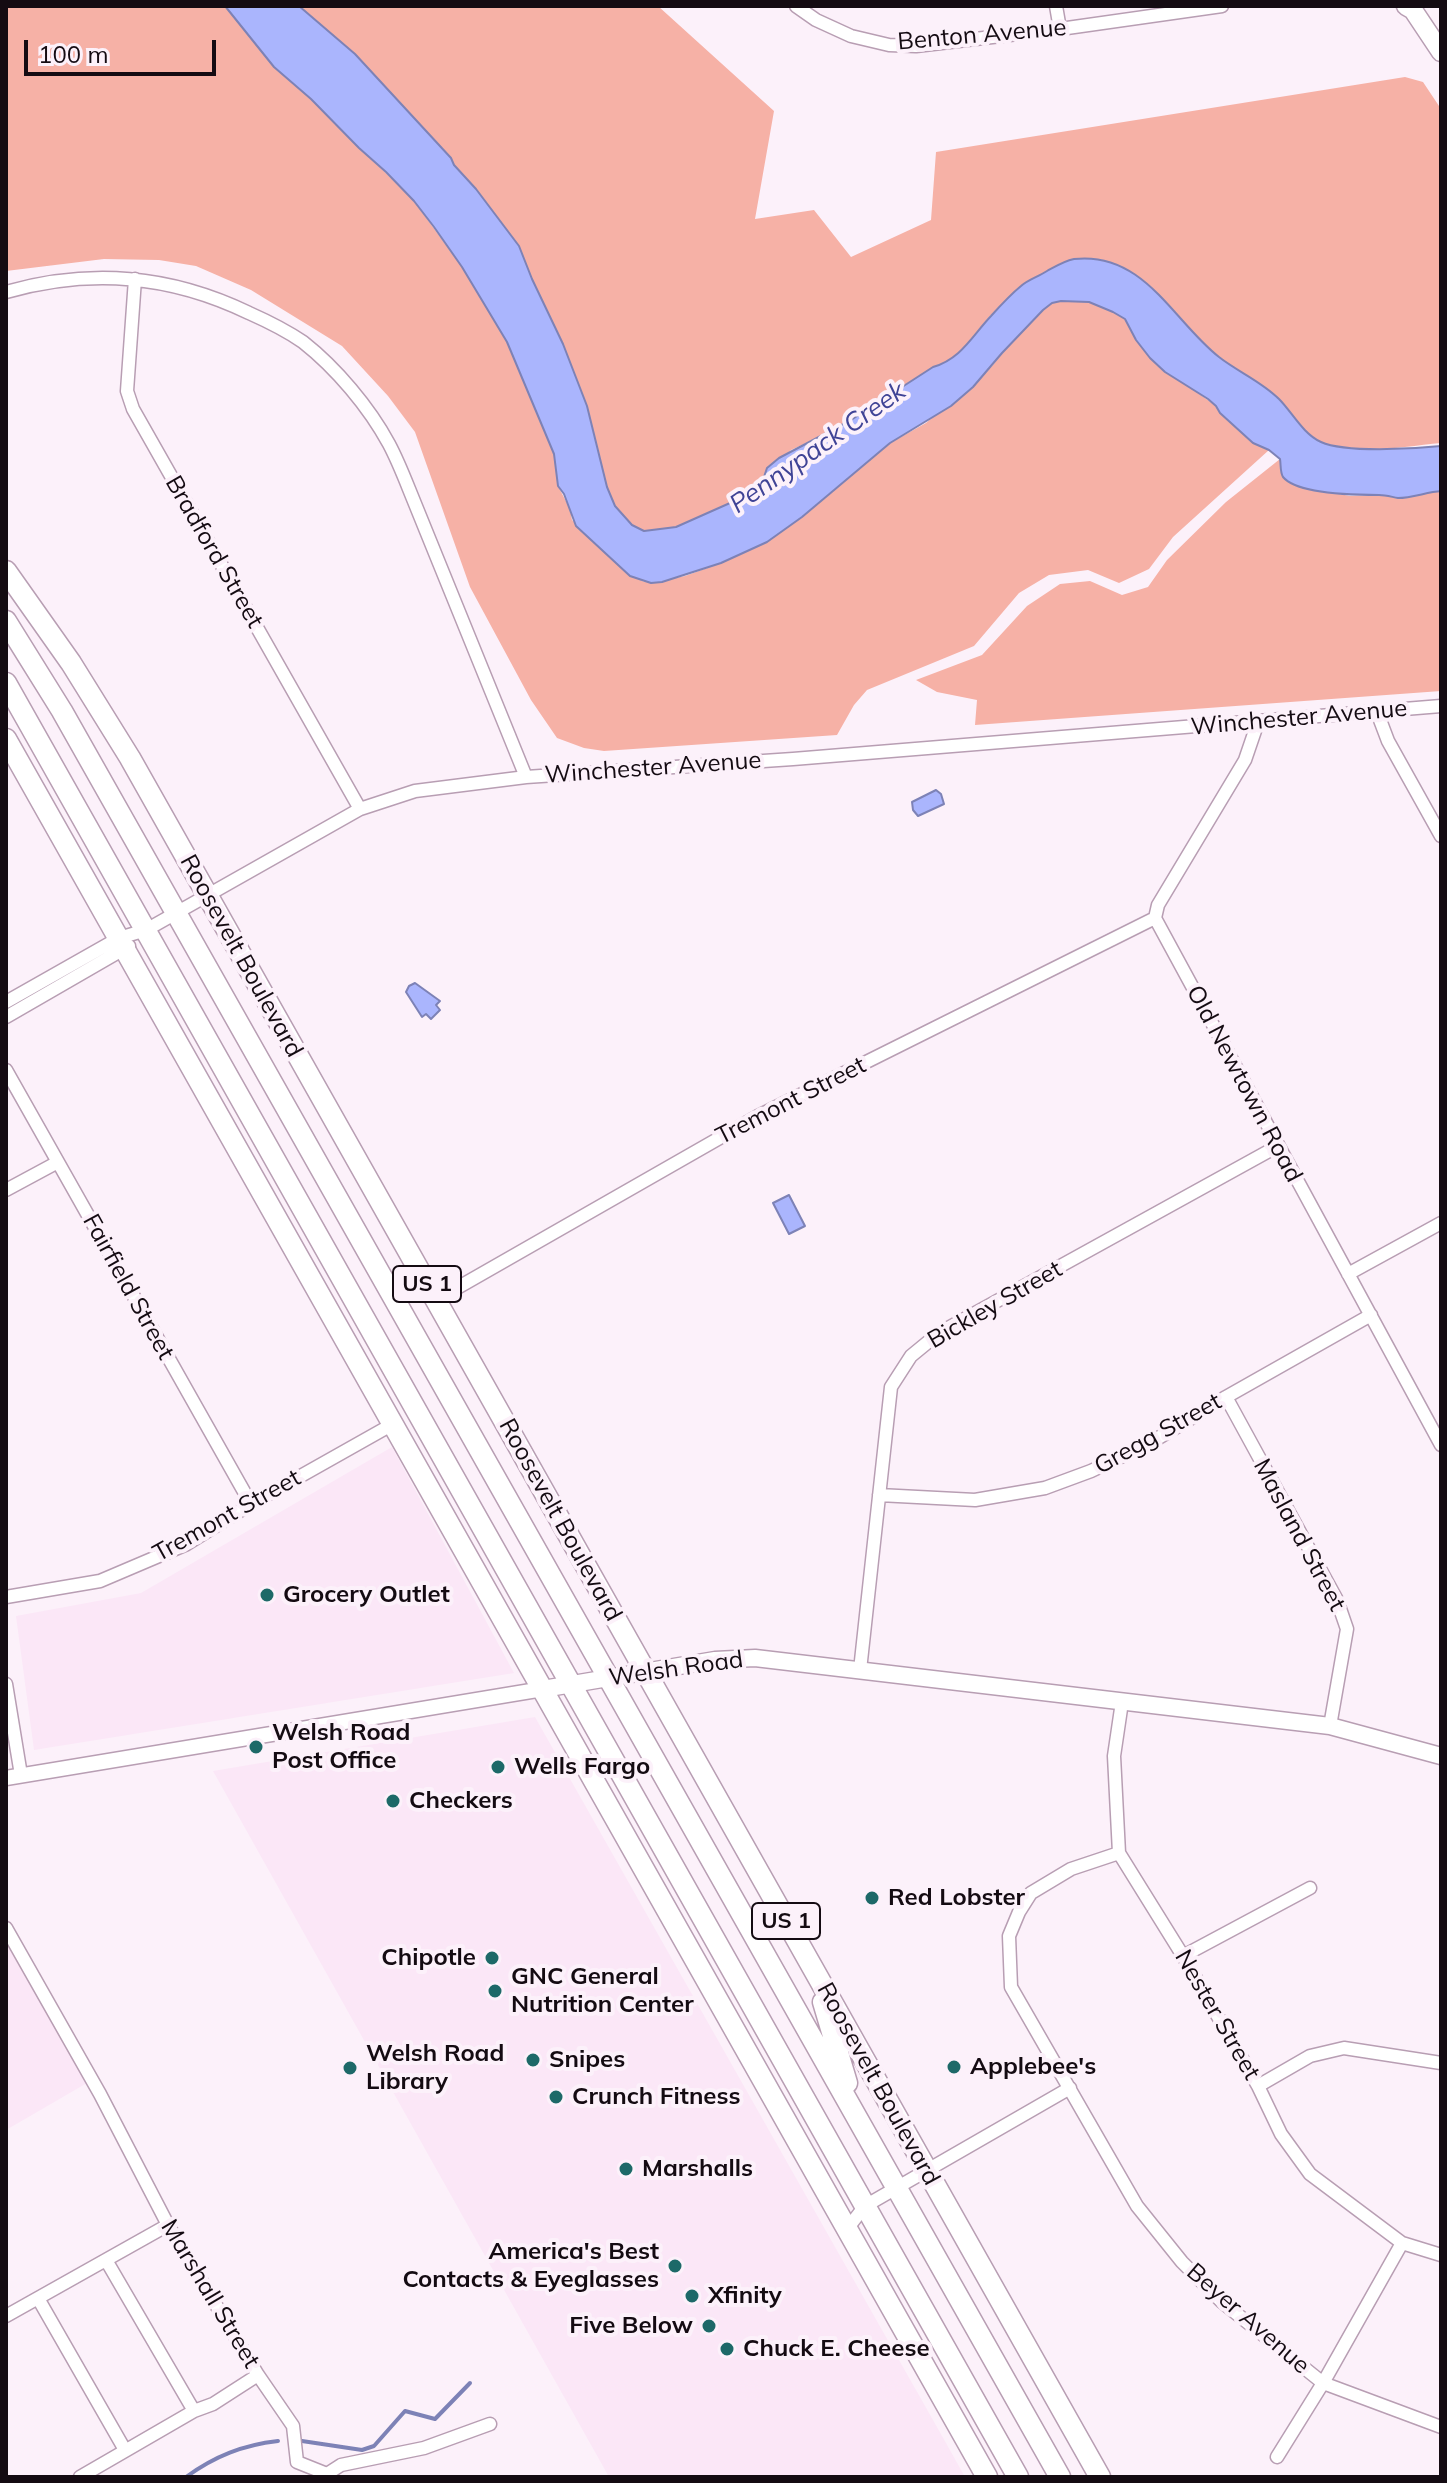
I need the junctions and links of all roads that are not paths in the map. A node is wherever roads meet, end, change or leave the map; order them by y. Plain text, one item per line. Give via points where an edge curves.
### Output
1 (796, 6) edge
2 (1056, 6) edge
3 (1222, 6) edge
4 (1410, 7) edge
5 (1060, 29) junction
6 (1441, 52) edge
7 (135, 279) junction
8 (6, 292) edge
9 (6, 571) edge
10 (6, 621) edge
11 (6, 683) edge
12 (1441, 706) edge
13 (1377, 712) junction
14 (1258, 722) junction
15 (6, 739) edge
16 (526, 777) junction
17 (360, 809) junction
18 (1441, 836) edge
19 (207, 895) junction
20 (176, 913) junction
21 (1155, 918) junction
22 (146, 930) junction
23 (122, 944) junction
24 (6, 1002) edge
25 (6, 1017) edge
26 (6, 1070) edge
27 (1278, 1146) junction
28 (58, 1162) junction
29 (6, 1190) edge
30 (1441, 1223) edge
31 (1348, 1274) junction
32 (436, 1300) junction
33 (1371, 1315) junction
34 (1226, 1397) junction
35 (393, 1424) junction
36 (1441, 1445) edge
37 (879, 1495) junction
38 (251, 1504) junction
39 (6, 1597) edge
40 (860, 1670) junction
41 (646, 1672) junction
42 (609, 1678) junction
43 (6, 1684) edge
44 (572, 1685) junction
45 (543, 1689) junction
46 (1122, 1702) junction
47 (1330, 1726) junction
48 (1441, 1756) edge
49 (21, 1775) junction
50 (6, 1778) edge
51 (1119, 1853) junction
52 (1310, 1888) dead end
53 (6, 1928) edge
54 (1183, 1956) junction
55 (726, 1958) junction
56 (813, 1968) junction
57 (1441, 2063) edge
58 (762, 2078) junction
59 (1258, 2086) junction
60 (1070, 2088) junction
61 (857, 2117) junction
62 (927, 2170) junction
63 (897, 2187) junction
64 (865, 2206) junction
65 (836, 2208) junction
66 (168, 2225) junction
67 (847, 2229) junction
68 (1402, 2243) junction
69 (1441, 2255) edge
70 (106, 2260) junction
71 (39, 2300) junction
72 (6, 2316) edge
73 (258, 2375) junction
74 (1323, 2383) junction
75 (194, 2411) junction
76 (490, 2424) dead end
77 (1441, 2427) edge
78 (125, 2450) junction
79 (1277, 2457) dead end
80 (328, 2476) edge
81 (80, 2477) edge
82 (987, 2477) edge
83 (1018, 2477) edge
84 (1060, 2477) edge
85 (1100, 2477) edge

1 - 5 street, Benton Avenue via 851,36 889,45
2 - 5 street
3 - 5 street, Benton Avenue
4 - 6 main road
7 - 8 street, Winchester Avenue via 64,279
7 - 16 street, Winchester Avenue via 221,299 263,319 302,342 362,404 409,489
7 - 17 street, Bradford Street via 127,391 133,409
9 - 19 highway, Roosevelt Boulevard / US 1 via 110,725
10 - 20 highway, Roosevelt Boulevard / US 1
11 - 22 highway, US 1
12 - 13 street, Winchester Avenue
13 - 14 street, Winchester Avenue
13 - 18 street
14 - 16 street, Winchester Avenue
14 - 21 street via 1245,760
15 - 23 highway
16 - 17 street via 415,791
17 - 19 street
19 - 20 street
19 - 32 highway, Roosevelt Boulevard / US 1
20 - 22 street
20 - 42 highway, Roosevelt Boulevard / US 1
21 - 27 street, Old Newtown Road
21 - 32 street, Tremont Street via 758,1116
22 - 23 street
22 - 44 highway, US 1
23 - 24 street
23 - 25 street
23 - 35 highway
26 - 28 street, Fairfield Street
27 - 31 street, Old Newtown Road
27 - 37 street, Bickley Street via 939,1333 911,1356 891,1387
28 - 29 street
28 - 38 street, Fairfield Street
30 - 31 street
31 - 33 street, Old Newtown Road
32 - 41 highway, Roosevelt Boulevard / US 1
33 - 34 street, Gregg Street
33 - 36 street, Old Newtown Road
34 - 37 street, Gregg Street via 1150,1443 1045,1488 975,1500
34 - 47 street, Masland Street via 1337,1600 1347,1629
35 - 38 street, Tremont Street
35 - 45 highway
37 - 40 street, Bickley Street
38 - 39 street, Tremont Street via 187,1544 100,1581
40 - 41 main road, Welsh Road via 737,1658
40 - 46 main road, Welsh Road
41 - 42 main road, Welsh Road
41 - 56 highway, Roosevelt Boulevard / US 1
42 - 44 main road, Welsh Road
42 - 61 highway, Roosevelt Boulevard / US 1
43 - 49 street
44 - 45 main road, Welsh Road
44 - 55 highway, US 1
45 - 49 street, Welsh Road
45 - 58 highway
46 - 47 main road, Welsh Road
46 - 51 street, Nester Street via 1114,1756
47 - 48 main road, Welsh Road
49 - 50 street, Welsh Road
51 - 54 street, Nester Street
51 - 60 street, Beyer Avenue via 1071,1869 1031,1893 1009,1936 1011,1987
52 - 54 street
53 - 66 street, Marshall Street
54 - 59 street, Nester Street
55 - 58 highway
55 - 64 highway, US 1
56 - 61 highway
56 - 62 highway, Roosevelt Boulevard / US 1
57 - 59 street via 1344,2048 1310,2056
58 - 65 highway
59 - 68 street, Nester Street via 1281,2134 1310,2174
60 - 62 street
60 - 74 street, Beyer Avenue via 1137,2206 1182,2262 1222,2302
61 - 63 highway, Roosevelt Boulevard / US 1
62 - 63 street
62 - 85 highway, Roosevelt Boulevard / US 1
63 - 64 street
63 - 84 highway, Roosevelt Boulevard / US 1
64 - 65 street
64 - 67 street
64 - 83 highway, US 1
65 - 67 highway
66 - 70 street
66 - 73 street, Marshall Street
67 - 82 highway
68 - 69 street, Nester Street
68 - 74 street
70 - 71 street
70 - 75 street
71 - 72 street
71 - 78 street
73 - 75 street
73 - 80 street, Marshall Street via 293,2426 297,2462
74 - 77 street, Beyer Avenue
74 - 79 street
75 - 78 street
76 - 80 street via 424,2448 341,2465
78 - 81 street

